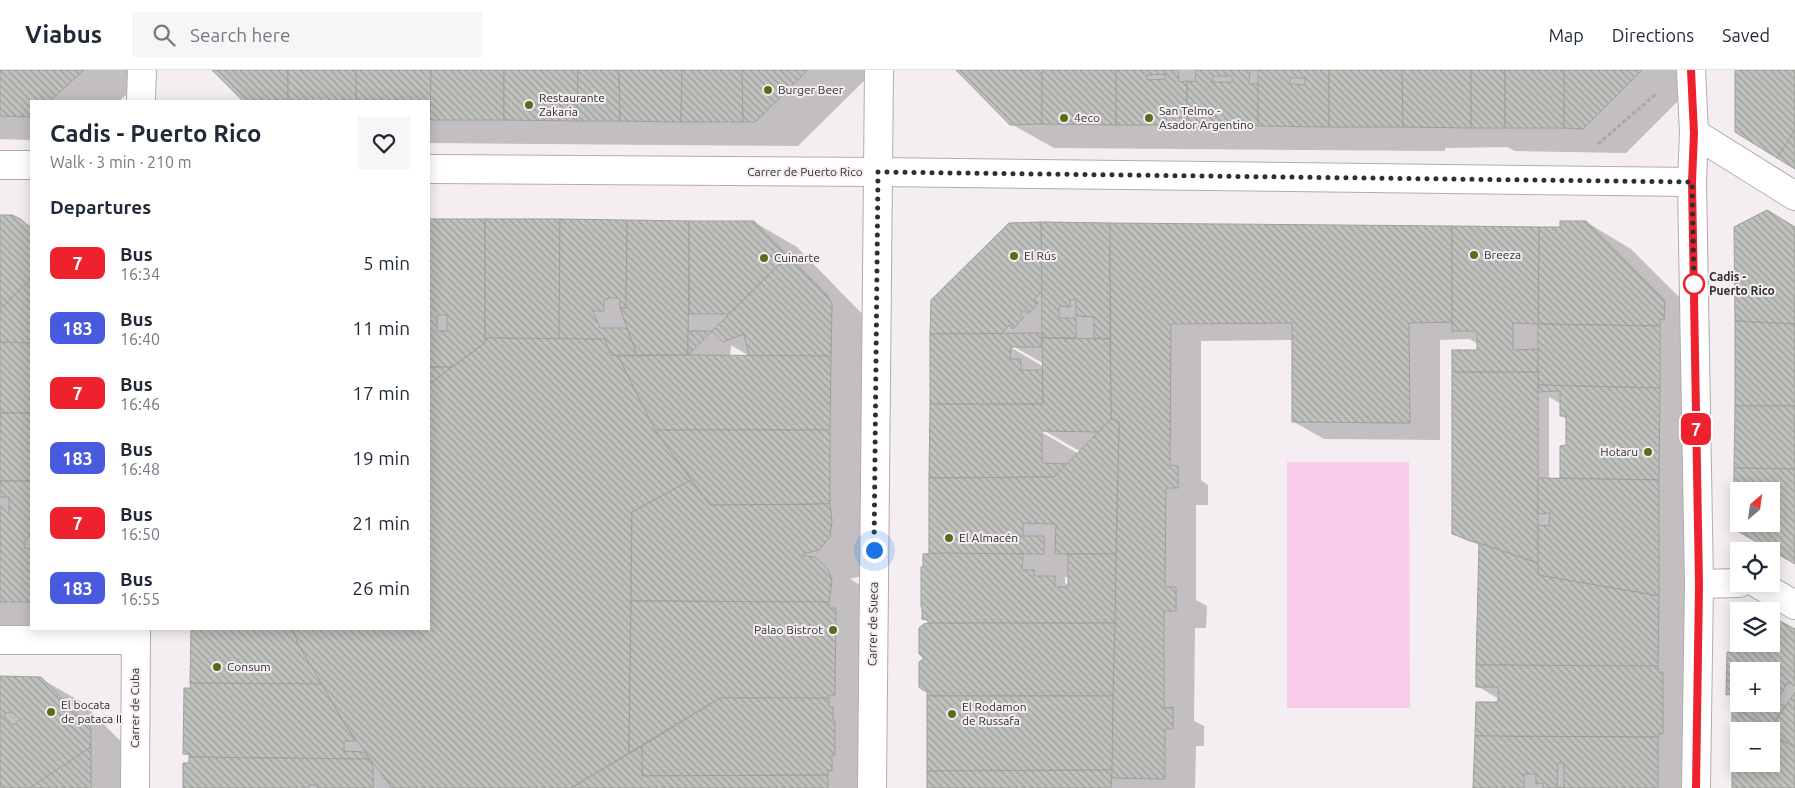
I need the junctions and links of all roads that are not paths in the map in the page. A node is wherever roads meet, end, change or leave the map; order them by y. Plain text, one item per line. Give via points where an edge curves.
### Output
1 (142, 70) edge
2 (879, 70) edge
3 (1691, 70) edge
4 (141, 100) edge
5 (1694, 133) junction
6 (0, 165) edge
7 (30, 165) edge
8 (430, 169) edge
9 (878, 172) junction
10 (1692, 182) junction
11 (1795, 196) edge
12 (1730, 583) edge
13 (1699, 584) junction
14 (1772, 592) edge
15 (1795, 605) edge
16 (136, 635) edge
17 (0, 640) edge
18 (135, 788) edge
19 (872, 788) edge
20 (1696, 788) edge

1 - 4 street
2 - 9 street, Carrer de Sueca
3 - 5 street
5 - 10 street
5 - 11 street
6 - 7 street
8 - 9 street, Carrer de Puerto Rico
9 - 10 street, Carrer de Puerto Rico
9 - 19 street, Carrer de Sueca
10 - 13 street
12 - 13 street
13 - 20 street
14 - 15 street
16 - 17 street
16 - 18 street, Carrer de Cuba

